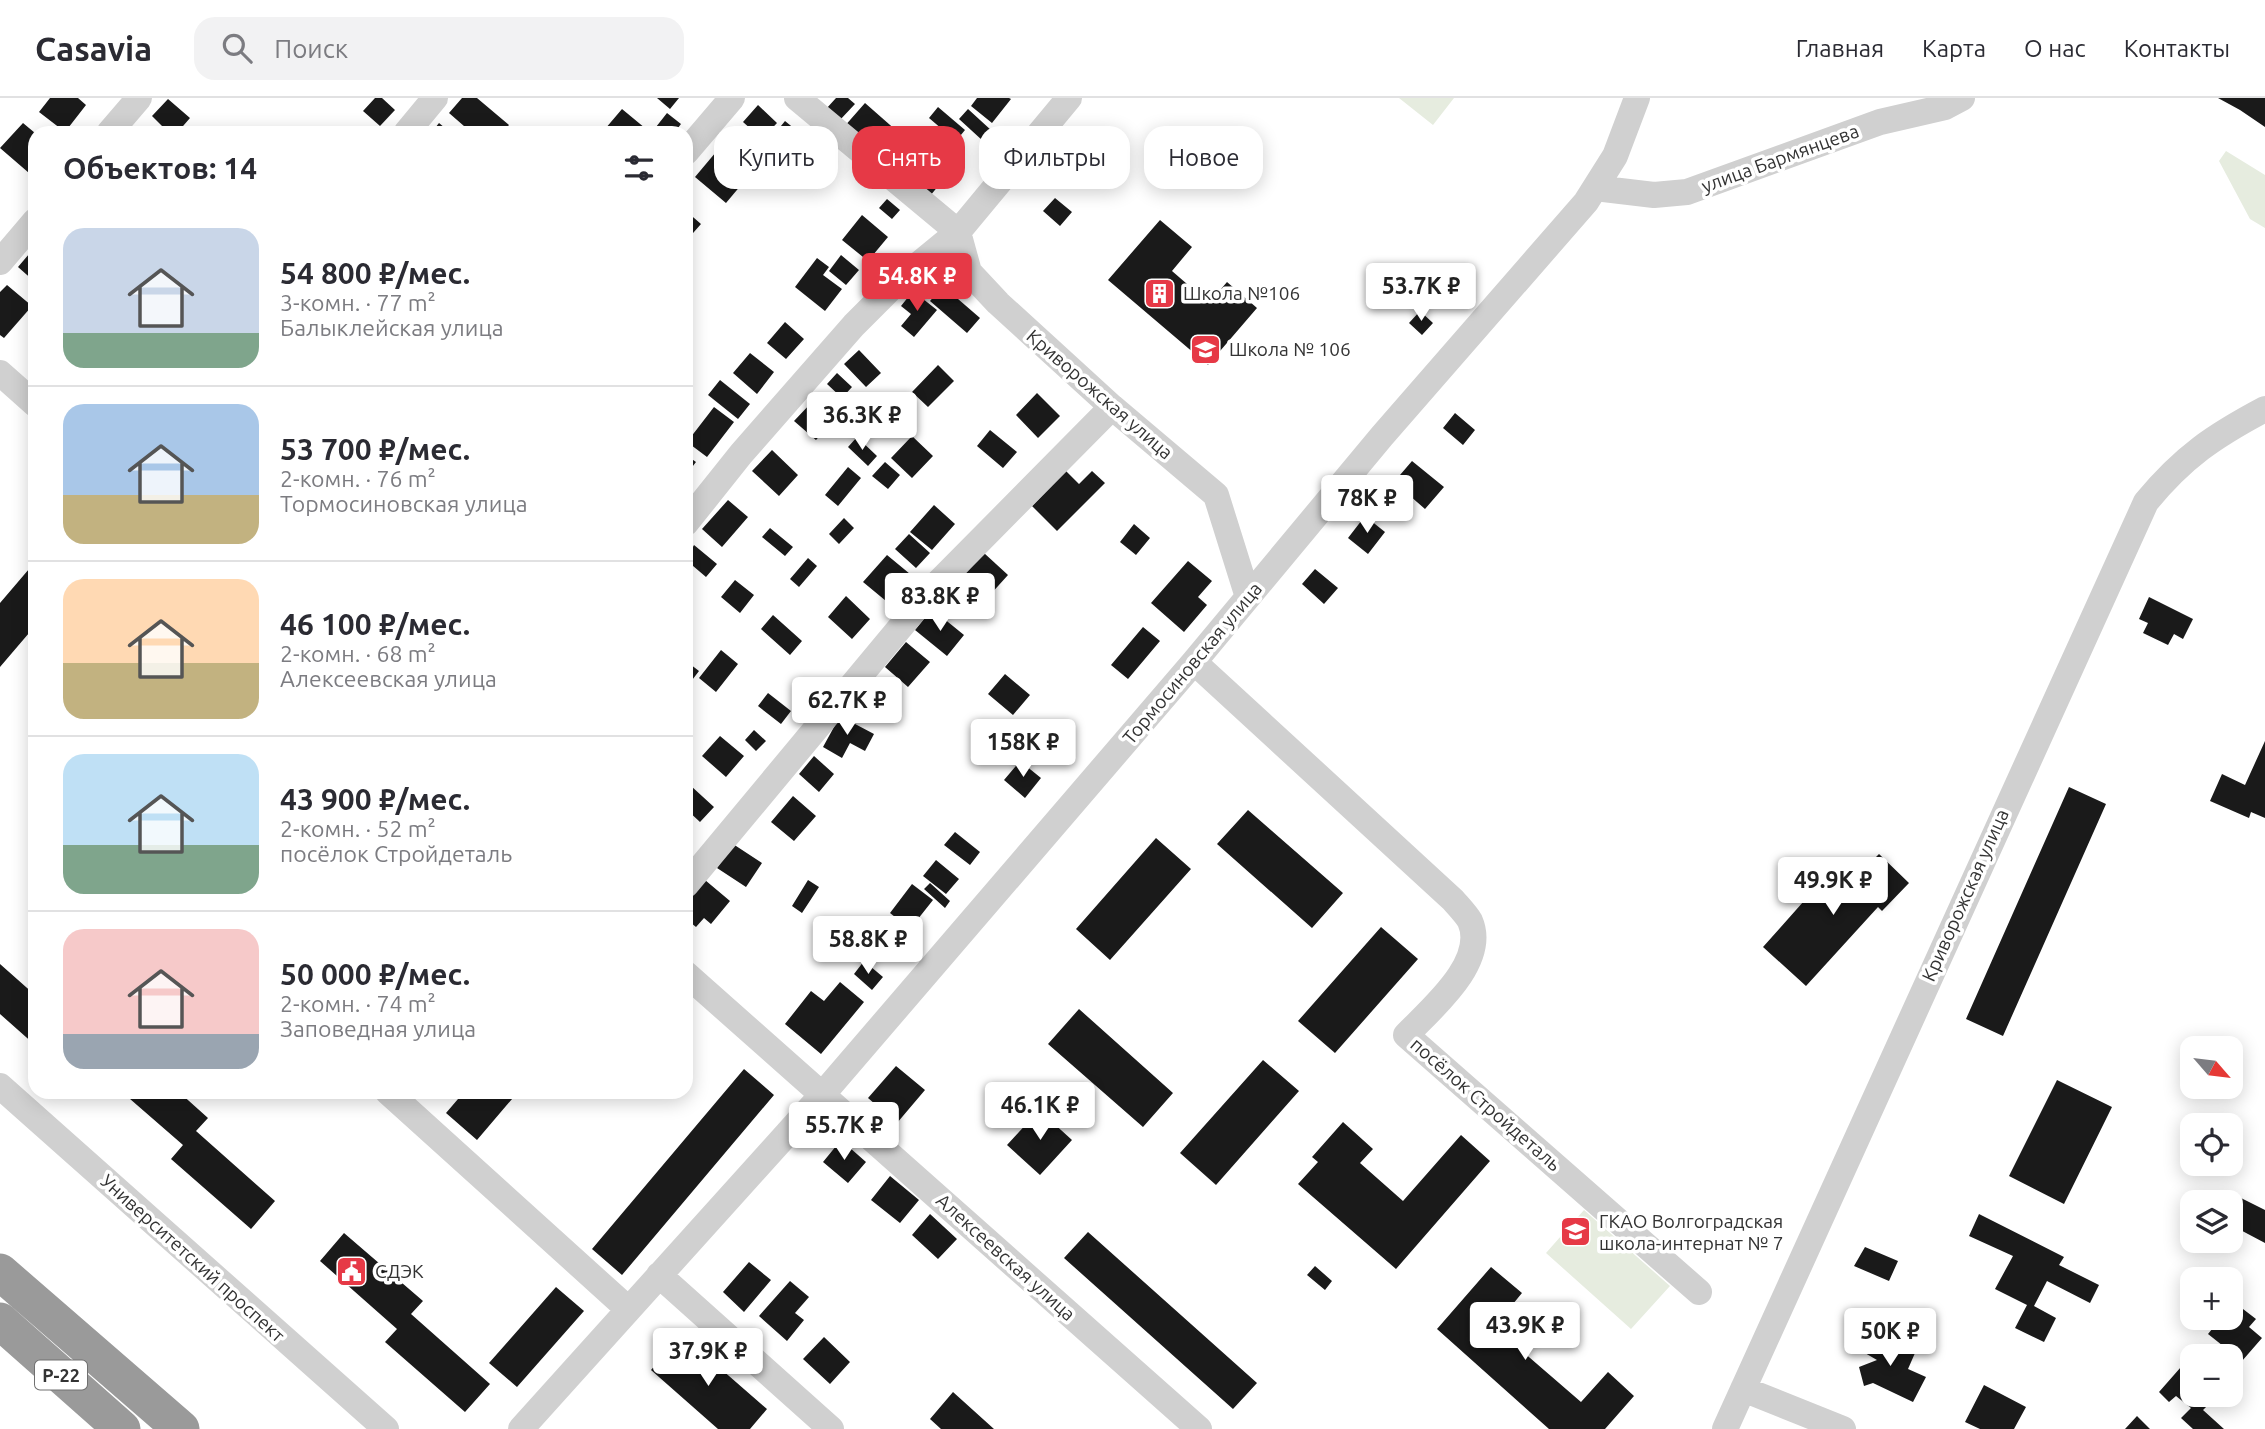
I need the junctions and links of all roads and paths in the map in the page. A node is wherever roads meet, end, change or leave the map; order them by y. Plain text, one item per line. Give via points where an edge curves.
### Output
1 (139, 98) edge
2 (435, 98) edge
3 (732, 98) edge
4 (797, 98) edge
5 (1069, 98) edge
6 (1637, 98) edge
7 (1962, 98) edge
8 (115, 126) edge
9 (412, 126) edge
10 (693, 144) edge
11 (1595, 188) junction
12 (28, 229) edge
13 (958, 232) junction
14 (0, 262) edge
15 (0, 373) edge
16 (28, 398) edge
17 (1112, 407) junction
18 (2265, 409) edge
19 (693, 514) edge
20 (1248, 597) junction
21 (1194, 662) junction
22 (693, 877) edge
23 (693, 980) edge
24 (0, 1086) edge
25 (822, 1095) junction
26 (396, 1099) edge
27 (0, 1272) edge
28 (659, 1275) junction
29 (1699, 1292) dead end
30 (628, 1309) junction
31 (0, 1321) edge
32 (1743, 1389) junction
33 (122, 1429) edge
34 (181, 1429) edge
35 (386, 1429) edge
36 (521, 1429) edge
37 (831, 1429) edge
38 (1199, 1429) edge
39 (1725, 1429) edge
40 (1843, 1429) edge

1 - 8 street
2 - 9 street
3 - 10 street
4 - 13 street
5 - 13 street
6 - 11 street, Тормосиновская улица via 1615,156
7 - 11 street, улица Бармянцева via 1945,107 1880,122 1688,192 1654,195
11 - 20 street, Тормосиновская улица
12 - 14 street
13 - 17 street, Криворожская улица via 969,272
13 - 19 street via 896,283 854,326
15 - 16 street
17 - 20 street, Криворожская улица via 1216,495
17 - 22 street via 933,588
18 - 32 street, Криворожская улица via 2225,430 2174,468 2146,502
20 - 21 street, Тормосиновская улица
21 - 25 street, Тормосиновская улица
21 - 29 street, посёлок Стройдеталь via 1453,900 1470,922 1472,941 1466,970 1406,1035
23 - 25 street, Алексеевская улица
24 - 35 street, Университетский проспект
25 - 28 street, Тормосиновская улица
25 - 38 street, Алексеевская улица
26 - 30 street
27 - 34 highway, Р-22
28 - 30 street, Тормосиновская улица
28 - 37 street
30 - 36 street, Тормосиновская улица
31 - 33 highway, Р-22
32 - 39 street, Криворожская улица
32 - 40 street

